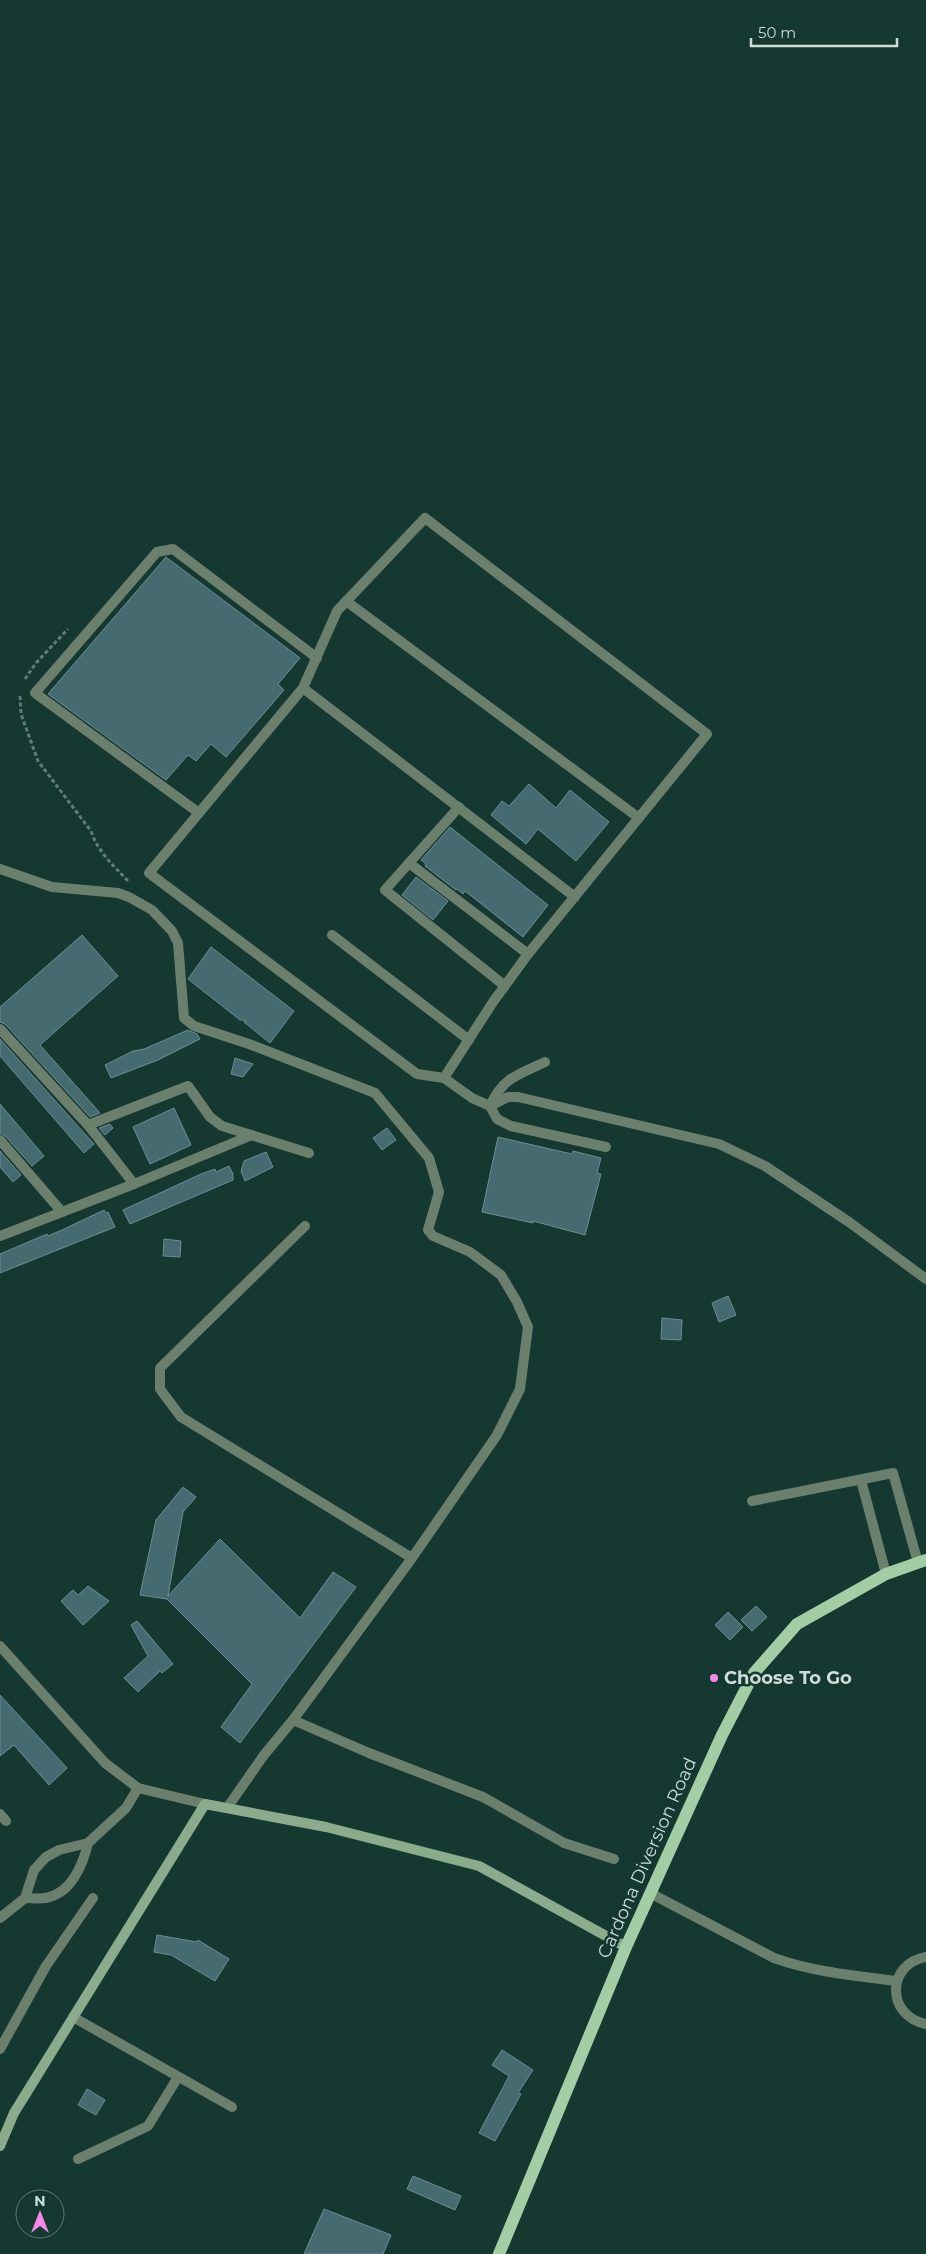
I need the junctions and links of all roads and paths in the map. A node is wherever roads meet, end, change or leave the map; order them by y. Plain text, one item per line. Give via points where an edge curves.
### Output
1 (346, 601) junction
2 (69, 629) dead end
3 (317, 658) junction
4 (23, 683) dead end
5 (303, 688) junction
6 (19, 689) dead end
7 (459, 807) junction
8 (199, 814) junction
9 (640, 818) junction
10 (409, 863) junction
11 (0, 869) edge
12 (130, 882) dead end
13 (575, 897) junction
14 (332, 935) dead end
15 (528, 954) junction
16 (505, 986) junction
17 (0, 1029) edge
18 (469, 1040) junction
19 (545, 1062) dead end
20 (444, 1078) junction
21 (490, 1106) junction
22 (88, 1125) junction
23 (252, 1136) junction
24 (0, 1140) edge
25 (606, 1147) dead end
26 (309, 1153) dead end
27 (134, 1184) junction
28 (62, 1212) junction
29 (305, 1226) dead end
30 (0, 1236) edge
31 (926, 1279) edge
32 (861, 1480) junction
33 (752, 1501) dead end
34 (412, 1558) junction
35 (922, 1561) edge
36 (886, 1574) junction
37 (0, 1646) edge
38 (293, 1720) junction
39 (138, 1788) junction
40 (205, 1804) junction
41 (227, 1808) junction
42 (88, 1843) junction
43 (614, 1859) dead end
44 (650, 1893) junction
45 (25, 1898) junction
46 (93, 1898) dead end
47 (0, 1918) edge
48 (626, 1947) junction
49 (926, 1957) edge
50 (897, 1982) junction
51 (73, 2017) junction
52 (926, 2024) edge
53 (0, 2049) edge
54 (178, 2076) junction
55 (232, 2107) dead end
56 (0, 2146) edge
57 (78, 2159) dead end
58 (499, 2254) edge

1 - 3 street via 337,611
1 - 9 street
1 - 9 street via 425,518 708,734
2 - 4 path via 36,663
3 - 5 street
3 - 8 street via 173,549 157,552 35,693
5 - 7 street
5 - 8 street
6 - 12 path via 22,714 38,761 91,831 105,856
7 - 10 street
7 - 13 street
8 - 20 street via 149,873 417,1074
9 - 13 street
10 - 15 street
10 - 16 street via 385,890
11 - 34 street via 52,887 118,893 152,910 172,931 178,943 184,1018 194,1026 374,1093 429,1158 439,1192 428,1230 434,1236 470,1252 501,1275 528,1328 520,1389 497,1436
13 - 15 street
14 - 18 street
15 - 16 street
16 - 18 street
17 - 22 street
18 - 20 street
19 - 21 street via 507,1081 498,1089
20 - 21 street via 472,1098
21 - 25 street via 497,1119 511,1126
21 - 31 street via 508,1097 518,1097 718,1144 765,1166
22 - 23 street via 188,1086 210,1117 222,1126
22 - 27 street
23 - 26 street
23 - 27 street
24 - 28 street
27 - 28 street
28 - 30 street
29 - 34 street via 160,1368 160,1389 182,1417
32 - 33 street
32 - 35 street via 893,1473
32 - 36 street
34 - 38 street
35 - 36 main road, Cardona Diversion Road
36 - 44 main road, Cardona Diversion Road via 797,1624 754,1673
37 - 39 street via 105,1763
38 - 41 street
38 - 43 street via 483,1797 564,1844
39 - 40 street
39 - 42 street via 126,1808
40 - 41 street
40 - 51 street
41 - 48 street via 326,1827 479,1866
42 - 45 street via 59,1850 46,1857 34,1870
42 - 45 street via 83,1864 66,1888 46,1898
44 - 48 main road, Cardona Diversion Road
44 - 50 street via 774,1958 838,1974
45 - 47 street
46 - 53 street via 46,1966
48 - 58 main road, Cardona Diversion Road
49 - 50 street via 909,1964
50 - 52 street via 900,2007 912,2019
51 - 54 street
51 - 56 street via 14,2113
54 - 55 street
54 - 57 street via 148,2126

